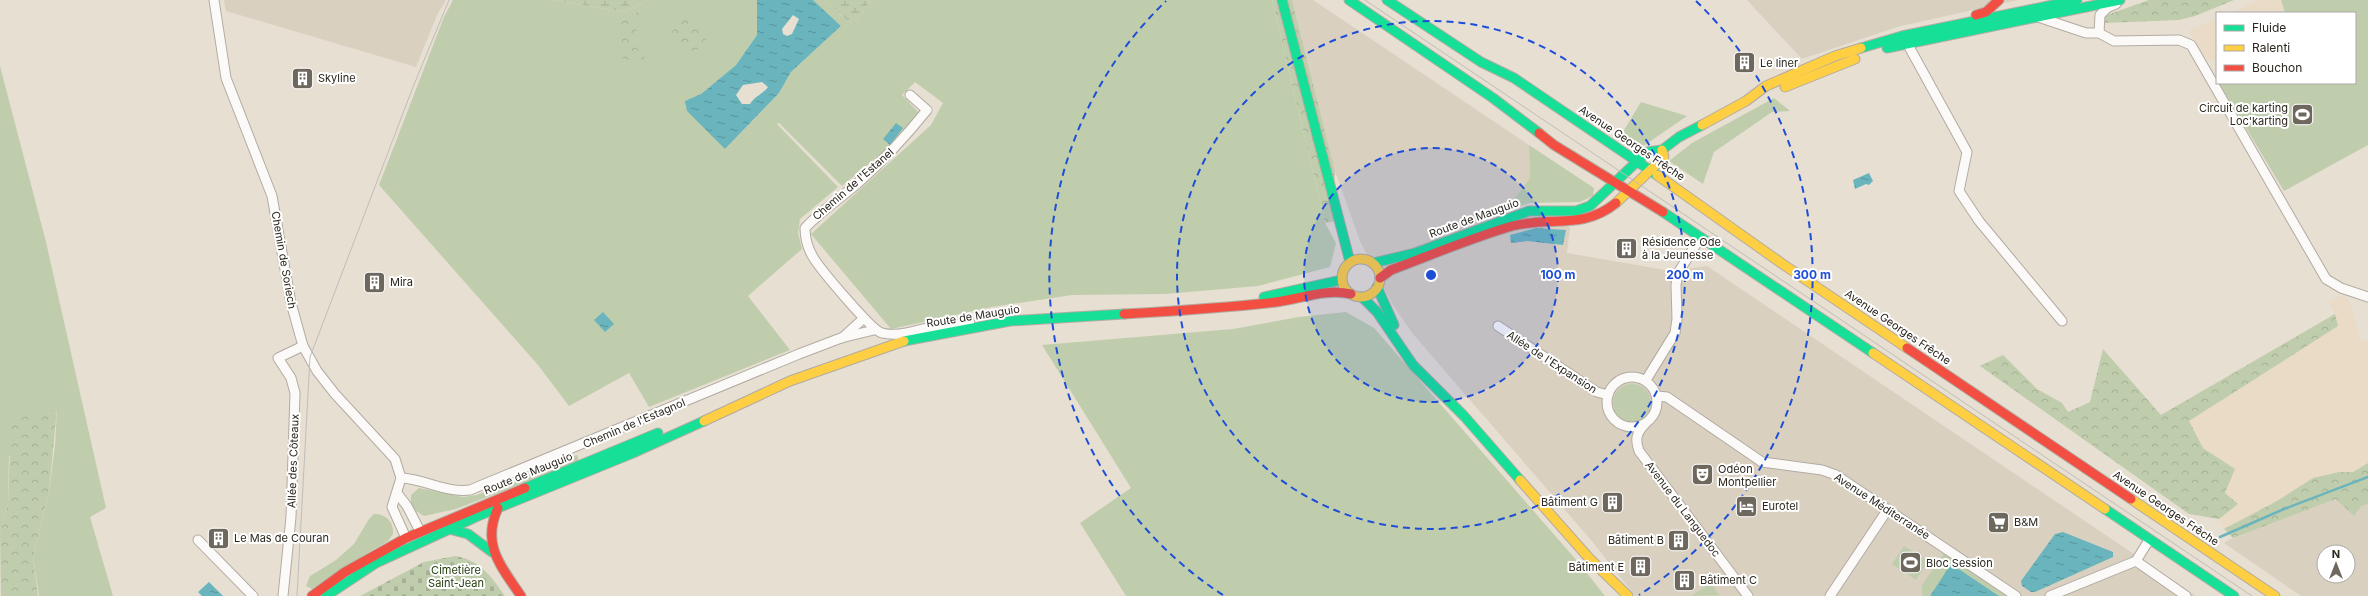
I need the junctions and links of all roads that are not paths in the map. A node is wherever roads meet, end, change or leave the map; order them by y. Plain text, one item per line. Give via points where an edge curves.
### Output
1 (214, 0) edge
2 (1282, 0) edge
3 (1349, 0) edge
4 (1387, 0) edge
5 (1999, 0) edge
6 (2077, 0) edge
7 (2120, 0) edge
8 (2125, 0) edge
9 (2037, 9) edge
10 (2099, 33) junction
11 (1905, 40) junction
12 (910, 95) dead end
13 (1662, 150) junction
14 (1638, 161) junction
15 (1650, 170) junction
16 (1614, 184) junction
17 (1627, 191) junction
18 (1700, 238) junction
19 (1350, 262) junction
20 (1373, 263) junction
21 (1380, 278) junction
22 (1342, 280) junction
23 (1377, 288) junction
24 (1351, 294) junction
25 (1362, 297) junction
26 (2368, 297) edge
27 (1198, 309) junction
28 (862, 319) junction
29 (1010, 321) junction
30 (2062, 321) dead end
31 (1498, 326) dead end
32 (874, 330) junction
33 (841, 338) junction
34 (303, 346) junction
35 (1646, 380) junction
36 (1432, 383) junction
37 (762, 393) junction
38 (1608, 395) junction
39 (1657, 396) junction
40 (1645, 424) junction
41 (401, 478) junction
42 (397, 493) junction
43 (498, 508) junction
44 (1888, 509) junction
45 (477, 512) junction
46 (490, 528) junction
47 (449, 529) junction
48 (420, 531) junction
49 (474, 536) junction
50 (198, 540) dead end
51 (2149, 540) junction
52 (408, 542) junction
53 (492, 552) junction
54 (1589, 558) junction
55 (2136, 561) junction
56 (1745, 595) edge
57 (253, 596) edge
58 (283, 596) edge
59 (312, 596) edge
60 (326, 596) edge
61 (521, 596) edge
62 (1617, 596) edge
63 (1628, 596) edge
64 (1830, 596) edge
65 (2016, 596) edge
66 (2050, 596) edge
67 (2186, 596) edge
68 (2234, 596) edge
69 (2276, 596) edge

1 - 34 street, Chemin de Soriech via 226,78 272,196 291,303
2 - 19 main road
3 - 16 main road via 1493,98 1530,129
4 - 14 main road, Avenue Georges Frêche via 1481,62 1514,78
5 - 11 main road via 1986,12 1918,29
6 - 9 main road
7 - 9 main road
8 - 10 street via 2102,12
9 - 10 street via 2086,33
9 - 11 main road
9 - 11 main road via 1940,32 1934,37
10 - 26 street via 2109,40 2119,42 2179,40 2191,44 2326,279 2341,288
11 - 13 main road via 1842,54 1799,71 1766,86 1746,101 1679,137
11 - 30 street via 1967,152 1959,191 1978,221
12 - 28 street, Chemin de l'Estanel via 927,110 906,136 805,228 805,241 814,258
13 - 14 main road, Route de Mauguio via 1647,152
13 - 15 main road, Route de Mauguio via 1664,157
14 - 15 main road, Avenue Georges Frêche
14 - 16 main road, Route de Mauguio
15 - 17 main road, Route de Mauguio
15 - 69 main road, Avenue Georges Frêche via 1784,265
16 - 17 main road
16 - 20 main road, Route de Mauguio via 1590,206 1576,211 1530,211 1415,253
17 - 18 main road
17 - 21 main road, Route de Mauguio via 1607,210 1590,219 1540,220 1520,224 1391,270
18 - 35 street via 1678,273 1677,319 1674,333
18 - 51 main road
19 - 20 main road via 1362,259
19 - 22 main road via 1343,270
20 - 21 main road
21 - 23 main road
22 - 24 main road via 1346,290
22 - 27 main road, Route de Mauguio
23 - 25 main road
23 - 36 main road via 1398,333
24 - 25 main road
24 - 27 main road, Route de Mauguio via 1322,293 1286,301
25 - 36 main road via 1377,312 1413,365
27 - 29 main road, Route de Mauguio
28 - 32 street
28 - 33 street, Chemin de l'Estagnol
29 - 32 street, Chemin de l'Estagnol via 955,324 903,334
29 - 37 main road, Route de Mauguio via 903,341 825,367
31 - 38 street, Allée de l'Expansion via 1597,392
32 - 33 street, Chemin de l'Estagnol
33 - 41 street, Chemin de l'Estagnol via 470,490 457,492 411,478
34 - 41 street, Chemin de Soriech via 316,371 395,458
34 - 58 street, Allée des Côteaux via 278,358 291,378 295,393 291,510
35 - 38 street via 1633,377 1621,380 1615,383
35 - 39 street
36 - 54 main road
37 - 43 main road, Route de Mauguio via 633,453
37 - 45 main road, Route de Mauguio via 745,397
38 - 40 street via 1608,409 1616,421 1629,427
39 - 40 street via 1655,412
39 - 44 street, Avenue Méditerranée via 1666,397 1762,462 1834,474
40 - 56 street, Avenue du Languedoc via 1637,433 1639,451
41 - 42 street
42 - 48 street
42 - 52 street via 392,507
43 - 45 main road, Route de Mauguio
43 - 46 main road
44 - 64 street
44 - 65 street, Avenue Méditerranée
45 - 46 main road via 485,517
45 - 47 main road, Route de Mauguio
45 - 48 main road, Route de Mauguio
45 - 49 main road via 471,528
46 - 53 main road via 489,542
47 - 49 main road via 462,530
47 - 52 main road, Route de Mauguio
48 - 52 main road
49 - 53 main road
50 - 57 street
51 - 55 street
51 - 68 main road
52 - 59 main road, Route de Mauguio via 345,572
52 - 60 main road, Route de Mauguio
53 - 61 main road
54 - 62 main road
54 - 63 main road
55 - 66 street
55 - 67 street

